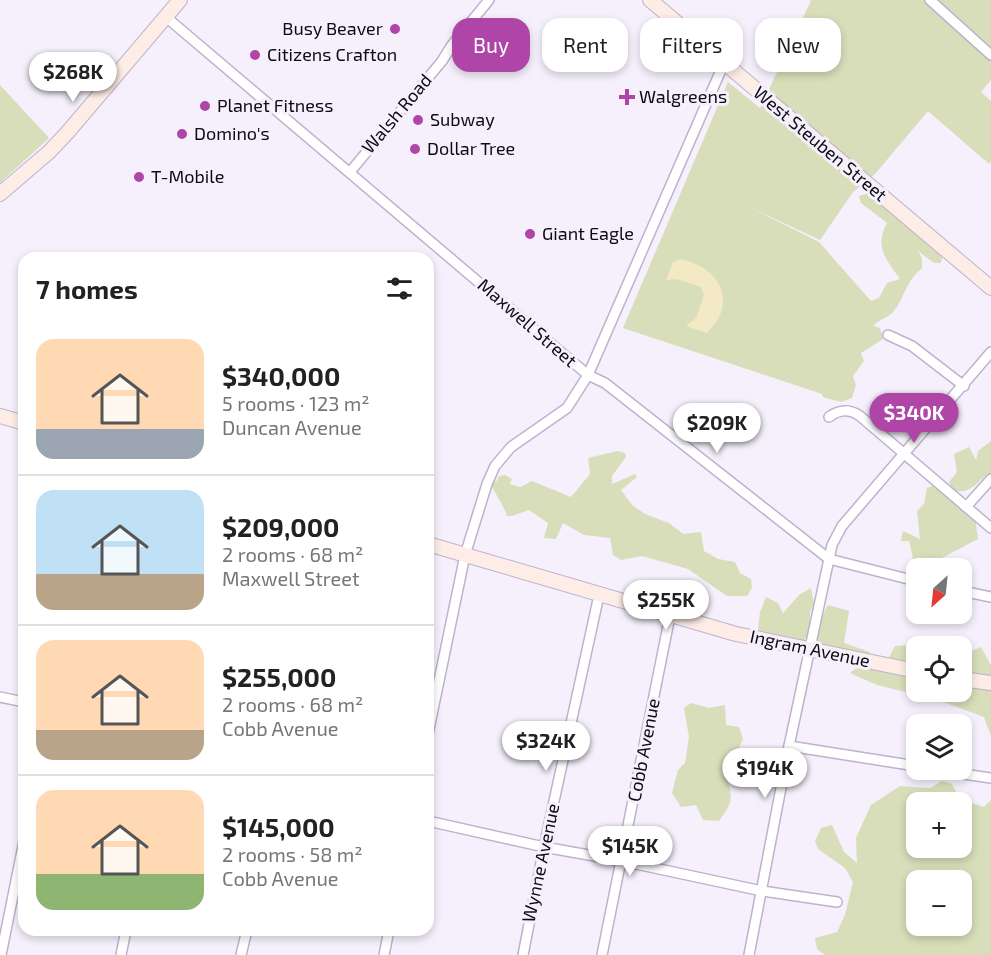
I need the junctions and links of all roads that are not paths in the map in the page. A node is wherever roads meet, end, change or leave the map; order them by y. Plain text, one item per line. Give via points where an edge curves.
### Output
1 (180, 0) edge
2 (489, 0) edge
3 (650, 0) edge
4 (930, 0) edge
5 (166, 17) junction
6 (671, 18) edge
7 (991, 55) edge
8 (720, 72) edge
9 (735, 72) edge
10 (350, 172) junction
11 (0, 194) edge
12 (991, 288) edge
13 (888, 335) dead end
14 (991, 352) edge
15 (588, 375) junction
16 (964, 386) junction
17 (0, 416) edge
18 (830, 417) dead end
19 (18, 421) edge
20 (905, 453) junction
21 (991, 479) edge
22 (966, 507) junction
23 (991, 528) edge
24 (434, 546) edge
25 (465, 555) junction
26 (829, 559) junction
27 (906, 578) edge
28 (972, 593) edge
29 (599, 596) junction
30 (991, 597) edge
31 (670, 616) junction
32 (809, 650) junction
33 (906, 669) edge
34 (972, 680) edge
35 (991, 683) edge
36 (0, 697) edge
37 (18, 701) edge
38 (434, 705) edge
39 (789, 746) junction
40 (906, 764) edge
41 (972, 775) edge
42 (991, 778) edge
43 (434, 822) edge
44 (544, 847) junction
45 (622, 861) junction
46 (18, 871) edge
47 (762, 891) junction
48 (837, 902) dead end
49 (125, 936) edge
50 (246, 936) edge
51 (387, 936) edge
52 (1, 955) edge
53 (121, 955) edge
54 (241, 955) edge
55 (384, 955) edge
56 (523, 955) edge
57 (602, 955) edge
58 (749, 955) edge

1 - 5 street
2 - 10 street, Walsh Road
3 - 6 street, West Steuben Street
4 - 7 street
5 - 10 street, Maxwell Street
5 - 11 street via 67,133
8 - 15 street
9 - 12 street, West Steuben Street
10 - 15 street, Maxwell Street
13 - 16 street via 912,346
14 - 16 street
15 - 25 street via 567,408 512,447 495,466
15 - 26 street, Maxwell Street via 605,383
16 - 20 street
17 - 19 street
18 - 20 street via 840,410 851,410
20 - 22 street
20 - 26 street via 842,526
21 - 22 street
22 - 23 street
24 - 25 street, Ingram Avenue
25 - 29 street, Ingram Avenue
25 - 38 street
26 - 27 street, Maxwell Street
26 - 32 street
28 - 30 street
29 - 31 street, Ingram Avenue
29 - 44 street, Wynne Avenue
31 - 32 street, Ingram Avenue
31 - 45 street, Cobb Avenue
32 - 33 street, Ingram Avenue
32 - 39 street
34 - 35 street
36 - 37 street
39 - 40 street
39 - 47 street
41 - 42 street
43 - 44 street
44 - 45 street
44 - 56 street, Wynne Avenue
45 - 47 street
45 - 57 street, Cobb Avenue
46 - 52 street
47 - 48 street
47 - 58 street
49 - 53 street
50 - 54 street
51 - 55 street

